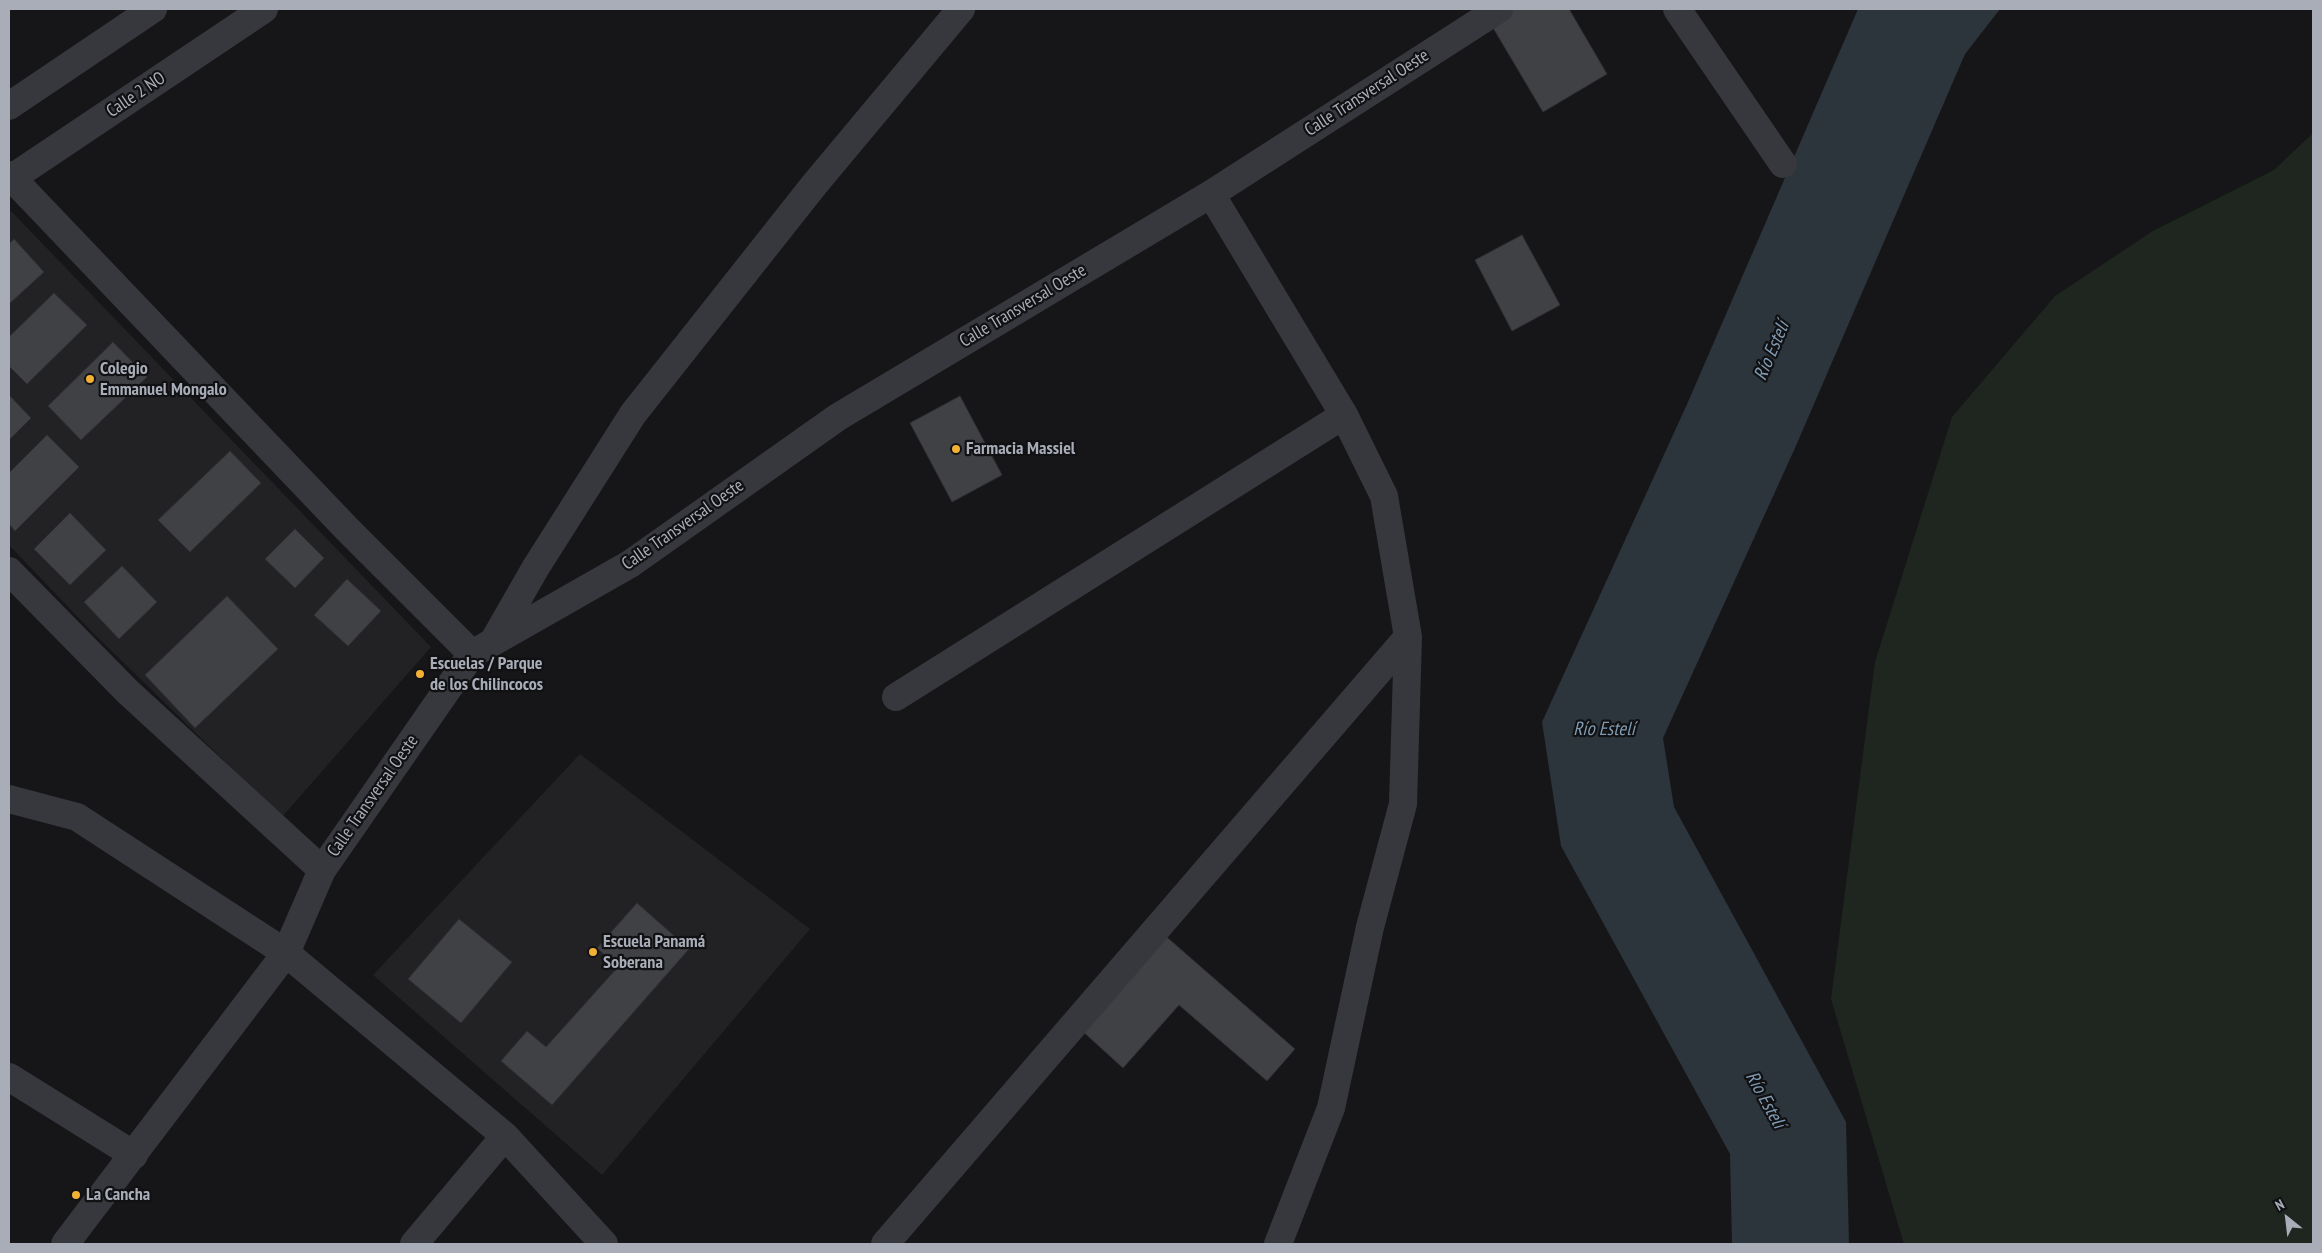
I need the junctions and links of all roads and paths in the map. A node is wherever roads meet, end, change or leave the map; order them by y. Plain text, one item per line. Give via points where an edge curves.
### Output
1 (153, 9) edge
2 (264, 9) edge
3 (960, 9) edge
4 (1499, 9) edge
5 (1677, 9) edge
6 (9, 106) edge
7 (1782, 164) dead end
8 (10, 178) edge
9 (1211, 194) junction
10 (1344, 415) junction
11 (9, 571) edge
12 (1408, 637) junction
13 (483, 648) junction
14 (896, 697) dead end
15 (9, 799) edge
16 (322, 870) junction
17 (286, 953) junction
18 (9, 1077) edge
19 (505, 1136) junction
20 (134, 1155) junction
21 (65, 1244) edge
22 (414, 1244) edge
23 (604, 1244) edge
24 (885, 1244) edge
25 (1278, 1244) edge

1 - 6 street
2 - 8 street, Calle 2 NO
3 - 13 street via 814,184 633,414
4 - 9 street, Calle Transversal Oeste
5 - 7 street
8 - 13 street via 348,530
9 - 10 street
9 - 13 street, Calle Transversal Oeste via 838,416 630,564
10 - 12 street via 1384,496
10 - 14 street
11 - 16 street via 128,692
12 - 24 street
12 - 25 street via 1403,804 1370,926 1331,1108
13 - 16 street, Calle Transversal Oeste
15 - 17 street via 77,817
16 - 17 street, Calle Transversal Oeste
17 - 19 street
17 - 20 street, Calle Transversal Oeste
18 - 20 street
19 - 22 street
19 - 23 street
20 - 21 street, Calle Transversal Oeste

